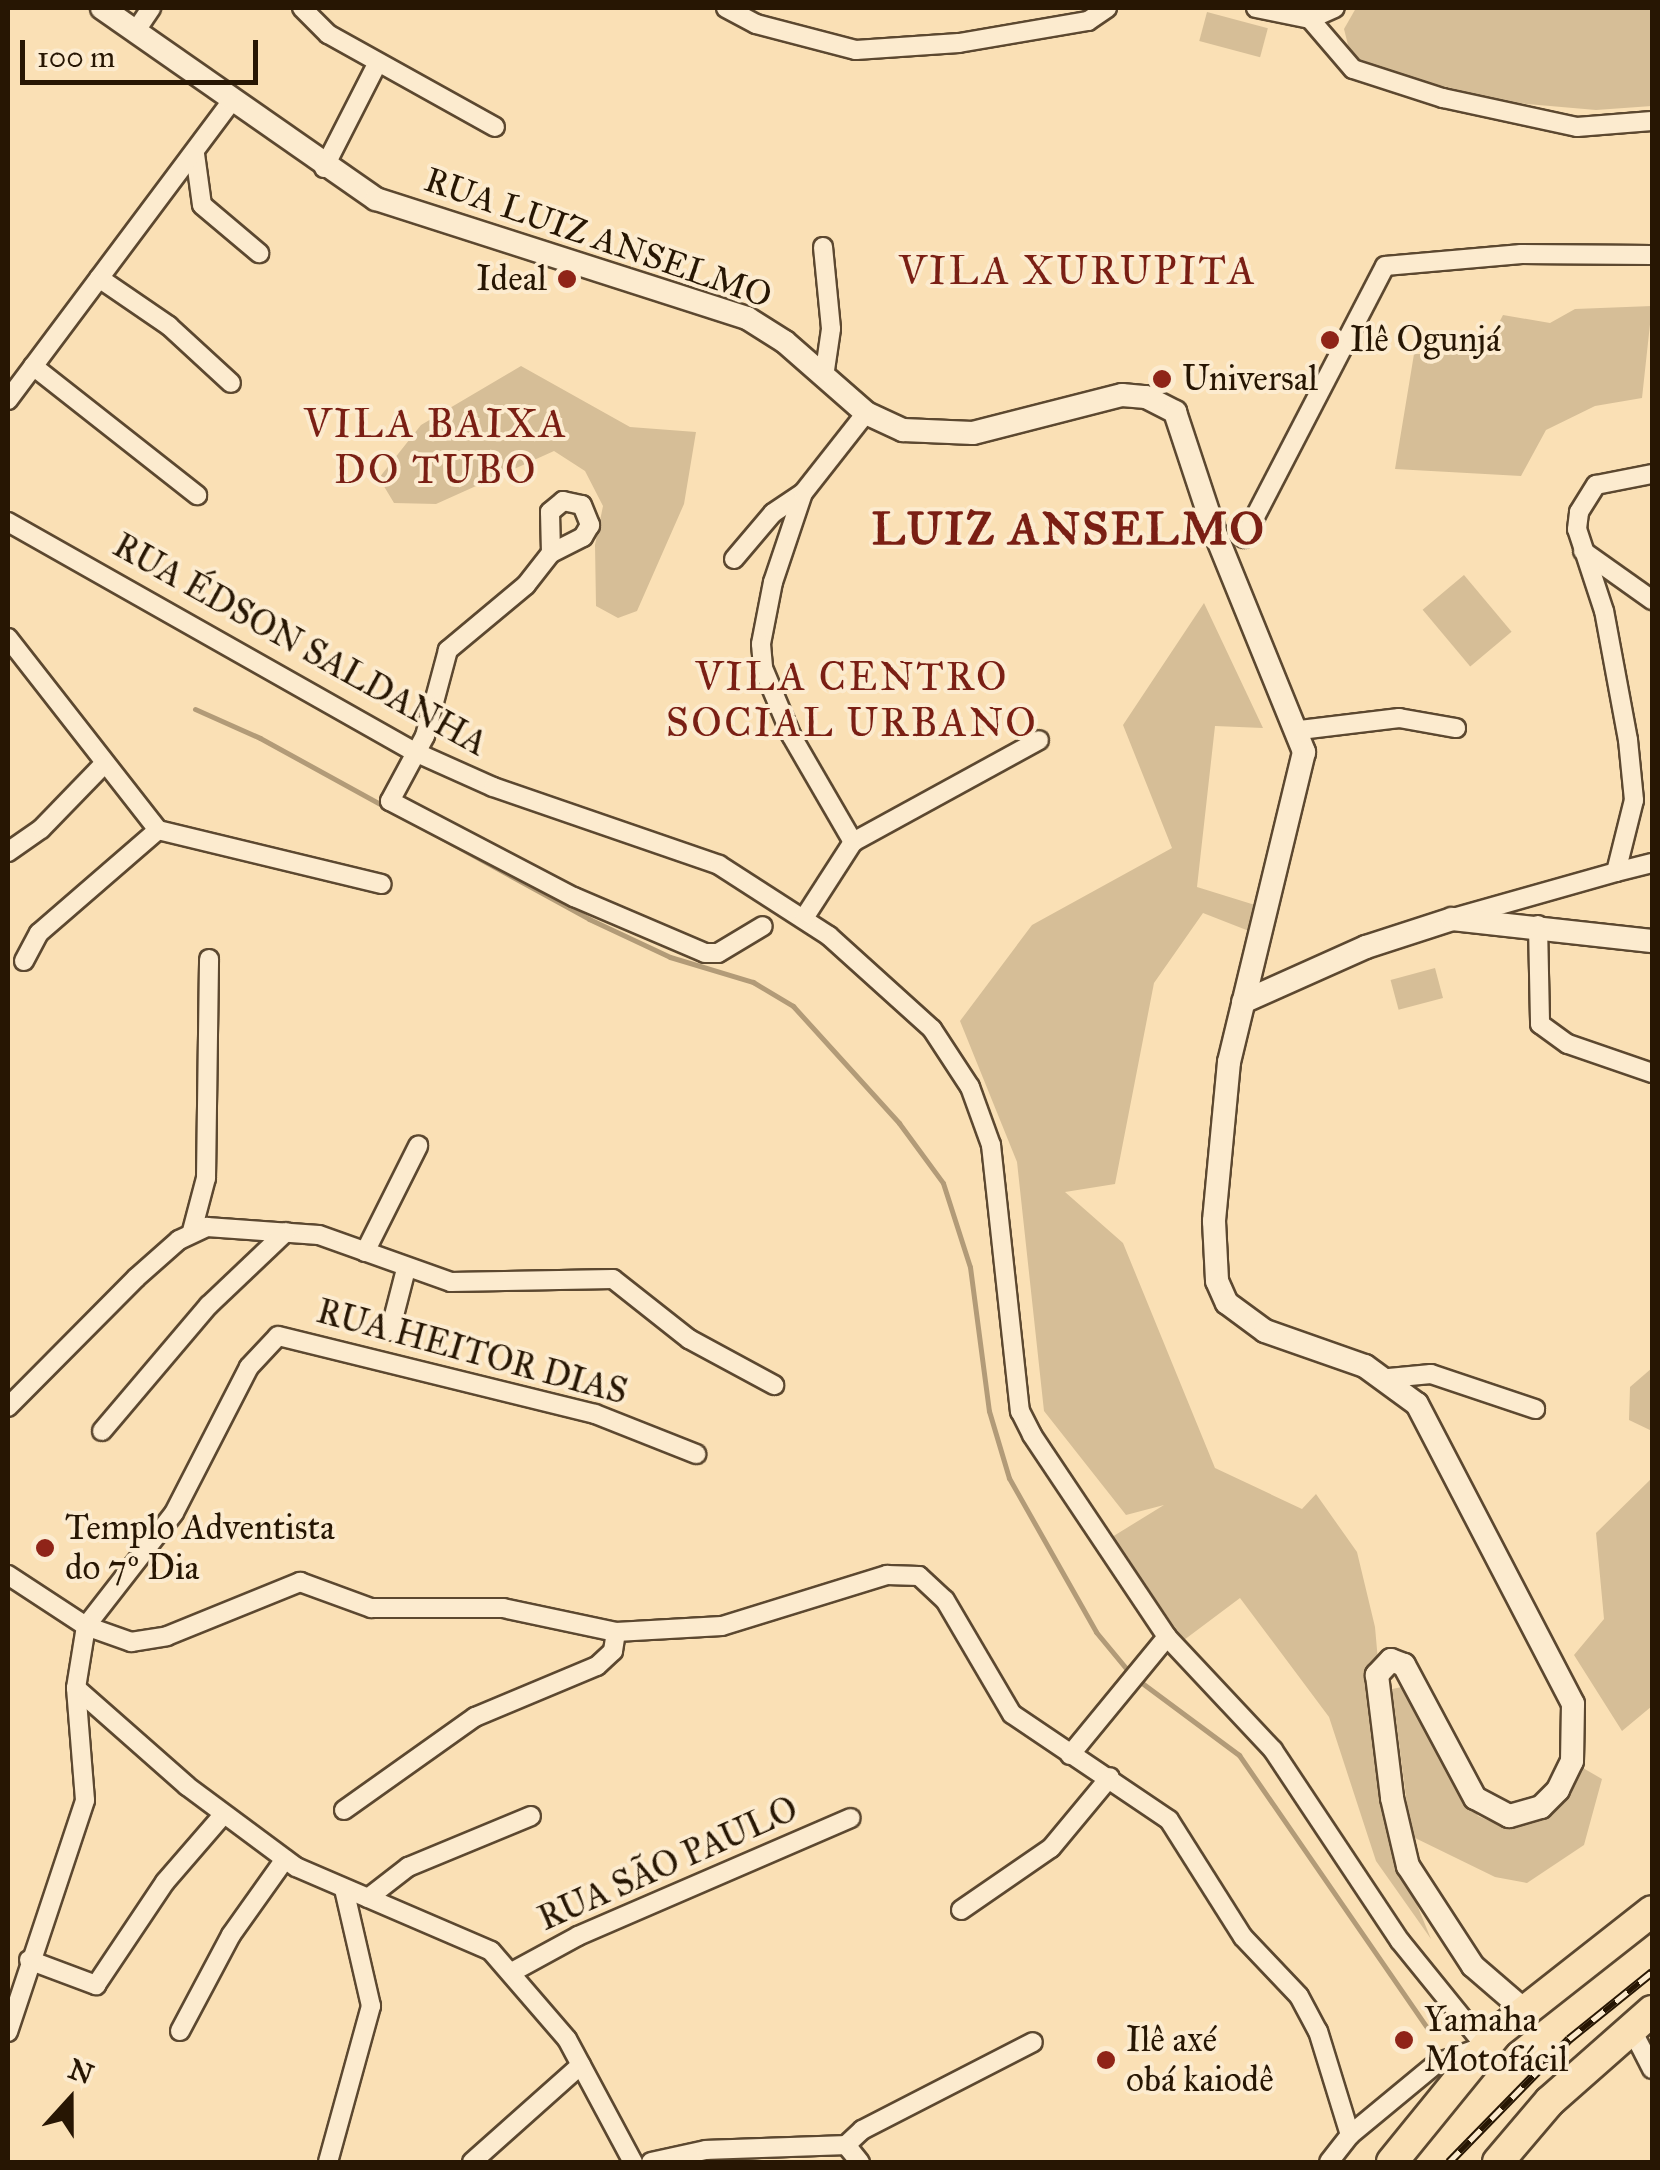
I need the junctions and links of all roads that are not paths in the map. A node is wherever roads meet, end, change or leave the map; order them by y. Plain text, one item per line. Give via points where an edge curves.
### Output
1 (102, 8) edge
2 (151, 8) edge
3 (302, 8) edge
4 (726, 8) edge
5 (1107, 8) edge
6 (1256, 8) edge
7 (1335, 8) edge
8 (1310, 19) junction
9 (135, 32) junction
10 (378, 64) junction
11 (230, 103) junction
12 (1652, 121) edge
13 (495, 127) dead end
14 (194, 154) junction
15 (324, 168) junction
16 (823, 248) dead end
17 (259, 252) dead end
18 (1652, 255) edge
19 (99, 278) junction
20 (33, 366) junction
21 (824, 377) junction
22 (232, 383) dead end
23 (8, 400) edge
24 (866, 412) junction
25 (1652, 474) edge
26 (804, 493) junction
27 (197, 495) dead end
28 (8, 522) edge
29 (1244, 538) dead end
30 (1582, 550) junction
31 (552, 553) dead end
32 (734, 559) dead end
33 (1652, 600) edge
34 (8, 638) edge
35 (1456, 728) dead end
36 (1300, 730) junction
37 (1039, 740) dead end
38 (417, 753) junction
39 (103, 765) junction
40 (158, 830) junction
41 (854, 842) junction
42 (8, 852) edge
43 (1652, 863) edge
44 (1616, 872) junction
45 (382, 884) dead end
46 (804, 918) junction
47 (1452, 918) junction
48 (1538, 925) junction
49 (763, 926) dead end
50 (1652, 941) edge
51 (209, 959) dead end
52 (24, 960) dead end
53 (1243, 1002) junction
54 (1652, 1073) edge
55 (418, 1146) dead end
56 (192, 1231) junction
57 (286, 1232) junction
58 (365, 1252) junction
59 (406, 1270) junction
60 (390, 1332) dead end
61 (1389, 1378) junction
62 (774, 1385) dead end
63 (8, 1408) edge
64 (1535, 1409) dead end
65 (102, 1431) dead end
66 (696, 1454) dead end
67 (8, 1575) edge
68 (86, 1626) junction
69 (616, 1632) junction
70 (1167, 1638) junction
71 (76, 1688) junction
72 (1070, 1755) junction
73 (1110, 1776) junction
74 (344, 1810) dead end
75 (223, 1815) junction
76 (531, 1816) dead end
77 (851, 1818) dead end
78 (285, 1859) junction
79 (344, 1890) junction
80 (368, 1898) junction
81 (962, 1910) dead end
82 (1652, 1910) edge
83 (29, 1960) junction
84 (512, 1972) junction
85 (1524, 2010) junction
86 (1642, 2019) edge
87 (8, 2032) edge
88 (180, 2032) dead end
89 (1033, 2042) dead end
90 (1485, 2046) junction
91 (581, 2065) junction
92 (1652, 2069) edge
93 (1350, 2135) junction
94 (846, 2145) junction
95 (328, 2162) edge
96 (472, 2162) edge
97 (633, 2162) edge
98 (651, 2162) edge
99 (860, 2162) edge
100 (1329, 2162) edge
101 (1392, 2162) edge
102 (1498, 2162) edge

1 - 9 street, RUA LUIZ ANSELMO
2 - 9 street
3 - 10 street via 311,23
4 - 5 street via 756,24 856,50 958,43 1088,21
6 - 8 street
7 - 8 street
8 - 12 street via 1352,69 1443,98 1577,127
9 - 11 street, RUA LUIZ ANSELMO
10 - 13 street
10 - 15 street
11 - 14 street
11 - 15 street, RUA LUIZ ANSELMO
14 - 17 street via 202,205
14 - 19 street
15 - 21 street, RUA LUIZ ANSELMO via 398,208 747,318
16 - 21 street via 830,329
18 - 29 street via 1454,258 1385,266
19 - 20 street
19 - 22 street via 168,326
20 - 23 street
20 - 27 street
21 - 24 street, RUA LUIZ ANSELMO
24 - 26 street
24 - 36 street, RUA LUIZ ANSELMO via 903,430 948,436 1122,395 1146,396 1175,412 1225,559
25 - 30 street via 1596,485 1579,512
26 - 32 street via 773,513
26 - 41 street via 770,596 763,668 791,735
28 - 38 street, RUA ÉDSON SALDANHA
30 - 33 street
30 - 44 street via 1604,611 1632,778 1630,827
31 - 38 street via 526,585 448,650
34 - 39 street
35 - 36 street via 1398,718
36 - 53 street, RUA LUIZ ANSELMO via 1300,789
37 - 41 street
38 - 46 street, RUA ÉDSON SALDANHA via 494,787 719,864
38 - 49 street via 390,801 574,897 705,953
39 - 40 street
39 - 42 street via 41,829
40 - 45 street
40 - 52 street via 32,941
41 - 46 street
43 - 44 street
44 - 47 street
46 - 70 street, RUA ÉDSON SALDANHA via 917,1013 970,1087 998,1177 1020,1411
47 - 48 street
47 - 53 street via 1366,947
48 - 50 street
48 - 54 street via 1540,1024 1568,1044
51 - 56 street via 206,1178
53 - 61 street, RUA LUIZ ANSELMO via 1224,1094 1217,1281 1227,1303 1266,1332
55 - 58 street
56 - 57 street
56 - 63 street
57 - 58 street via 331,1238
57 - 65 street via 209,1305
58 - 59 street
59 - 60 street
59 - 62 street via 450,1282 613,1279 689,1339
61 - 64 street via 1431,1374
61 - 85 street, RUA LUIZ ANSELMO via 1417,1404 1573,1704 1572,1761 1558,1790 1524,1815 1490,1810 1475,1798 1404,1665 1391,1660 1377,1674 1408,1866 1473,1966
66 - 68 street, RUA HEITOR DIAS via 595,1414 278,1336 249,1367 174,1513
67 - 68 street
68 - 69 street via 147,1642 300,1582 371,1608 504,1608
68 - 71 street
69 - 72 street via 722,1626 887,1575 919,1576 946,1600 1012,1714
69 - 74 street via 613,1650 597,1666 476,1717
70 - 72 street
70 - 90 street, RUA ÉDSON SALDANHA via 1273,1750 1400,1940
71 - 75 street
71 - 83 street via 85,1800
72 - 73 street
73 - 81 street via 1051,1848
73 - 93 street via 1169,1820 1243,1936 1299,1996 1318,2032
75 - 78 street
75 - 83 street via 165,1882 96,1985
76 - 80 street via 408,1867
77 - 84 street, RUA SÃO PAULO
78 - 79 street
78 - 88 street via 231,1936
79 - 80 street
79 - 95 street via 371,2006
80 - 84 street via 469,1938
82 - 85 highway
83 - 87 street via 22,2002
84 - 91 street
85 - 90 highway
86 - 92 street
86 - 102 highway via 1550,2101
89 - 94 street
90 - 93 street via 1437,2062
90 - 101 highway
91 - 96 street
91 - 97 street
93 - 100 street
94 - 98 street via 706,2150
94 - 99 street

